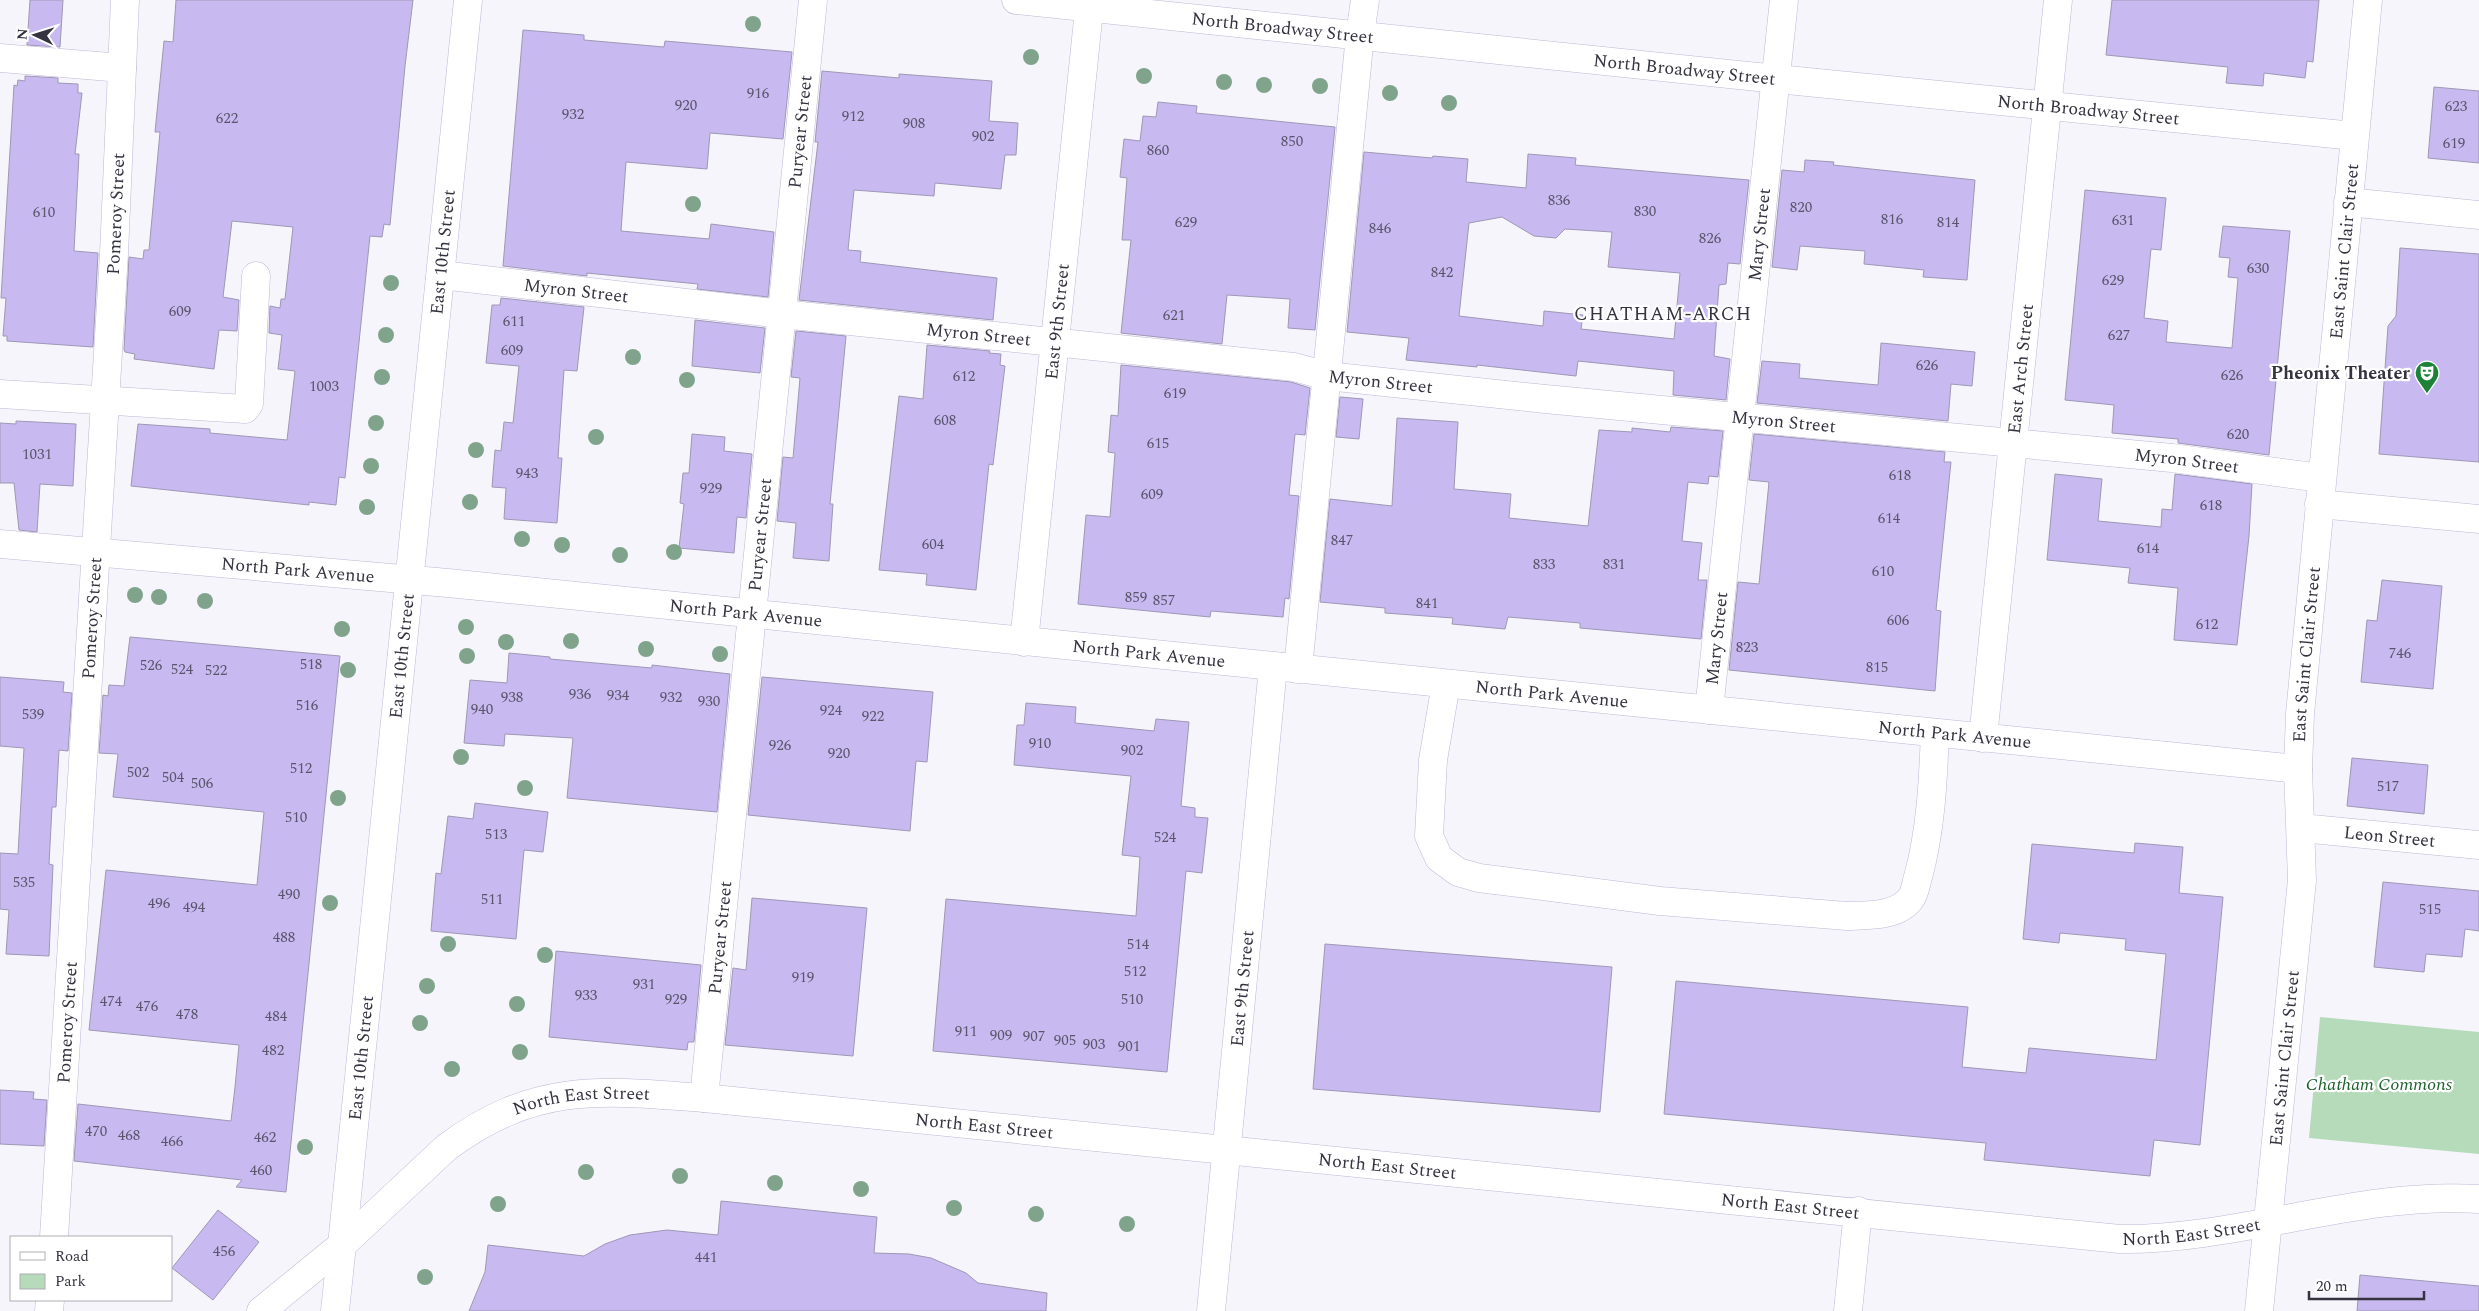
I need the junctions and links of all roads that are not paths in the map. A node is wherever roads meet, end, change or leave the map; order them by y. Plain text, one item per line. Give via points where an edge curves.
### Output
1 (125, 0) edge
2 (468, 0) edge
3 (814, 0) edge
4 (1016, 0) edge
5 (1366, 0) edge
6 (1784, 0) edge
7 (2058, 0) edge
8 (2368, 0) edge
9 (1089, 4) edge
10 (1360, 36) junction
11 (0, 58) edge
12 (122, 68) junction
13 (1777, 79) junction
14 (2047, 106) junction
15 (2354, 136) junction
16 (2348, 202) junction
17 (2479, 215) edge
18 (256, 276) dead end
19 (441, 276) junction
20 (782, 314) junction
21 (1055, 342) junction
22 (1327, 376) junction
23 (0, 394) edge
24 (106, 400) junction
25 (1740, 418) junction
26 (2015, 444) junction
27 (2320, 491) junction
28 (2479, 519) edge
29 (0, 544) edge
30 (96, 551) junction
31 (409, 579) junction
32 (751, 614) junction
33 (1024, 642) junction
34 (1285, 668) junction
35 (1446, 684) junction
36 (1709, 710) junction
37 (1935, 733) junction
38 (1983, 738) junction
39 (2298, 770) junction
40 (2300, 828) junction
41 (2479, 846) edge
42 (704, 1098) junction
43 (1227, 1150) junction
44 (2479, 1199) edge
45 (1858, 1211) junction
46 (2267, 1223) junction
47 (54, 1236) edge
48 (342, 1245) junction
49 (261, 1311) edge
50 (335, 1311) edge
51 (1211, 1311) edge
52 (1848, 1311) edge
53 (2259, 1311) edge

1 - 12 street, Pomeroy Street
2 - 19 street, East 10th Street
3 - 20 street, Puryear Street
4 - 9 street, North Broadway Street
5 - 10 street, East 9th Street
6 - 13 street, Mary Street
7 - 14 street, East Arch Street
8 - 15 street, East Saint Clair Street
9 - 10 street, North Broadway Street
9 - 21 street, East 9th Street
10 - 13 street, North Broadway Street
10 - 22 street, East 9th Street
11 - 12 street
12 - 24 street, Pomeroy Street
13 - 14 street, North Broadway Street
13 - 25 street, Mary Street
14 - 15 street, North Broadway Street
14 - 26 street, East Arch Street
15 - 16 street, East Saint Clair Street
16 - 17 street
16 - 27 street, East Saint Clair Street
18 - 24 street via 249,404 245,409
19 - 20 street, Myron Street
19 - 31 street, East 10th Street
20 - 21 street, Myron Street
20 - 32 street, Puryear Street
21 - 22 street, Myron Street via 1294,367
21 - 33 street, East 9th Street
22 - 25 street, Myron Street
22 - 34 street, East 9th Street
23 - 24 street
24 - 30 street, Pomeroy Street
25 - 26 street, Myron Street
25 - 36 street, Mary Street
26 - 27 street, Myron Street via 2172,458
26 - 38 street, East Arch Street
27 - 28 street
27 - 39 street, East Saint Clair Street
29 - 30 street, North Park Avenue
30 - 31 street, North Park Avenue
30 - 47 street, Pomeroy Street
31 - 32 street, North Park Avenue
31 - 48 street, East 10th Street
32 - 33 street, North Park Avenue
32 - 42 street, Puryear Street
33 - 34 street, North Park Avenue
34 - 35 street, North Park Avenue
34 - 43 street, East 9th Street
35 - 36 street, North Park Avenue
35 - 37 street via 1433,760 1428,836 1439,858 1458,872 1479,878 1660,901 1847,916 1896,910 1911,899 1923,856 1928,831
36 - 37 street, North Park Avenue
37 - 38 street, North Park Avenue
38 - 39 street, North Park Avenue
39 - 40 street, East Saint Clair Street
40 - 41 street, Leon Street
40 - 46 street, East Saint Clair Street via 2302,880
42 - 43 street, North East Street
42 - 48 street, North East Street via 589,1092 537,1100 513,1109 480,1124 447,1147
43 - 45 street, North East Street
43 - 51 street, East 9th Street
44 - 46 street, North East Street via 2401,1201
45 - 46 street, North East Street via 2120,1239 2203,1235
45 - 52 street
46 - 53 street, East Saint Clair Street
48 - 49 street, North East Street
48 - 50 street, East 10th Street

